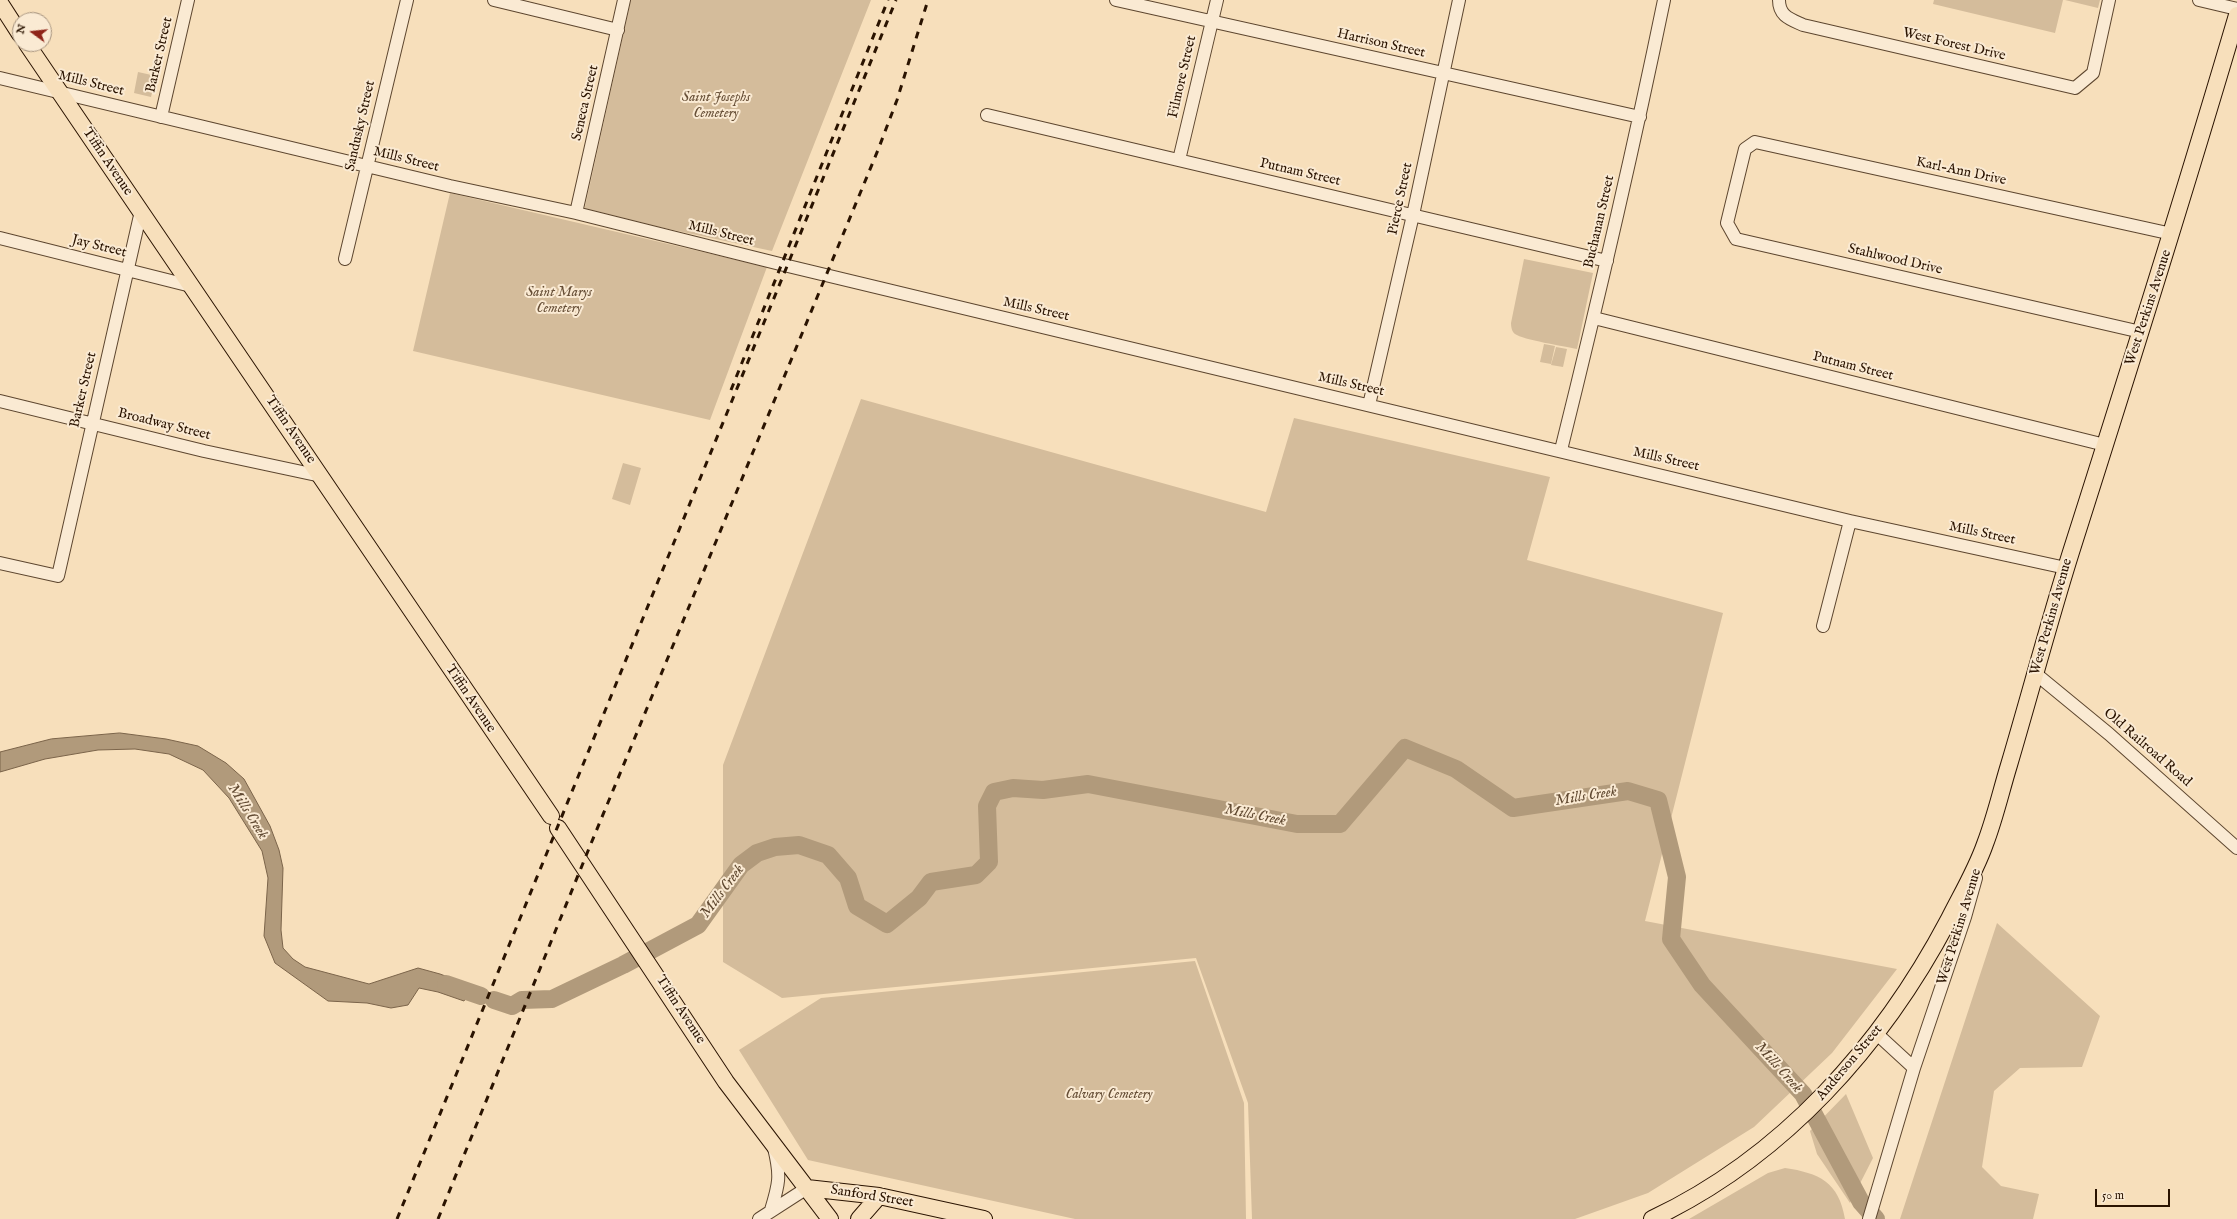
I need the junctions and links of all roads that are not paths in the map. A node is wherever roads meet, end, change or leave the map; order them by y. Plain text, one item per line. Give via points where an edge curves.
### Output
1 (188, 0) edge
2 (407, 0) edge
3 (494, 0) edge
4 (624, 0) edge
5 (1116, 0) edge
6 (1217, 0) edge
7 (1459, 0) edge
8 (1664, 0) edge
9 (1779, 0) edge
10 (2109, 0) edge
11 (2199, 0) edge
12 (0, 3) edge
13 (2237, 9) edge
14 (2237, 15) edge
15 (1212, 21) junction
16 (12, 22) edge
17 (618, 30) junction
18 (32, 52) edge
19 (1442, 73) junction
20 (0, 78) edge
21 (60, 92) junction
22 (987, 115) dead end
23 (161, 117) junction
24 (1640, 117) junction
25 (1745, 149) joint
26 (1179, 160) junction
27 (367, 165) junction
28 (141, 211) junction
29 (576, 213) junction
30 (1413, 215) junction
31 (2172, 234) junction
32 (0, 238) edge
33 (345, 259) dead end
34 (1607, 261) junction
35 (127, 269) junction
36 (192, 286) junction
37 (1594, 318) junction
38 (2141, 332) junction
39 (0, 401) edge
40 (1369, 405) junction
41 (92, 423) junction
42 (2105, 445) junction
43 (1561, 450) junction
44 (321, 476) junction
45 (1850, 521) junction
46 (0, 563) edge
47 (2066, 568) junction
48 (1823, 626) dead end
49 (2036, 674) junction
50 (1984, 848) junction
51 (2237, 848) edge
52 (1877, 1034) junction
53 (1914, 1068) junction
54 (772, 1142) junction
55 (807, 1188) junction
56 (879, 1196) junction
57 (771, 1210) junction
58 (759, 1219) edge
59 (830, 1219) edge
60 (859, 1219) edge
61 (984, 1219) edge
62 (1652, 1219) edge
63 (1869, 1219) edge

1 - 23 street, Barker Street
2 - 27 street, Sandusky Street
3 - 17 street
4 - 17 street, Seneca Street
5 - 15 street, Harrison Street
6 - 15 street, Filmore Street
7 - 19 street, Pierce Street
8 - 24 street, Buchanan Street
9 - 10 street, West Forest Drive via 1785,17 1803,25 2075,88 2093,73
11 - 13 street
12 - 16 main road
14 - 31 main road, West Perkins Avenue
15 - 19 street, Harrison Street
15 - 26 street, Filmore Street
17 - 29 street, Seneca Street
18 - 21 main road, Tiffin Avenue
19 - 24 street, Harrison Street
19 - 30 street, Pierce Street
20 - 21 street, Mills Street
21 - 23 street, Mills Street
21 - 28 main road, Tiffin Avenue
22 - 26 street, Putnam Street
23 - 27 street, Mills Street
24 - 34 street, Buchanan Street
25 - 31 street, Karl-Ann Drive via 1756,142
25 - 38 street, Stahlwood Drive via 1727,223 1736,240
26 - 30 street, Putnam Street
27 - 29 street, Mills Street
27 - 33 street, Sandusky Street
28 - 35 street, Barker Street
28 - 36 main road, Tiffin Avenue
29 - 40 street, Mills Street
30 - 34 street, Putnam Street
30 - 40 street, Pierce Street
31 - 38 main road, West Perkins Avenue
32 - 35 street, Jay Street
34 - 37 street, Buchanan Street
35 - 36 street, Jay Street
35 - 41 street, Barker Street
36 - 44 main road, Tiffin Avenue
37 - 42 street, Putnam Street
37 - 43 street, Buchanan Street
38 - 42 main road, West Perkins Avenue
39 - 41 street, Broadway Street
40 - 43 street, Mills Street
41 - 44 street, Broadway Street
41 - 46 street, Barker Street via 58,576
42 - 47 main road, West Perkins Avenue
43 - 45 street, Mills Street
44 - 54 main road, Tiffin Avenue via 635,940 726,1082
45 - 47 street, Mills Street
45 - 48 street
47 - 49 main road, West Perkins Avenue
49 - 50 main road, West Perkins Avenue
49 - 51 street, Old Railroad Road via 2109,734
50 - 52 main road, Anderson Street via 1924,965
50 - 53 street, West Perkins Avenue via 1965,917
52 - 53 street
52 - 62 main road, Anderson Street via 1820,1100 1770,1143 1690,1200
53 - 63 street, West Perkins Avenue
54 - 55 main road, Tiffin Avenue
54 - 57 street via 780,1171
55 - 56 main road, Sanford Street
55 - 57 street
55 - 59 main road, Tiffin Avenue
56 - 60 main road
56 - 61 main road, Sanford Street
57 - 58 street

